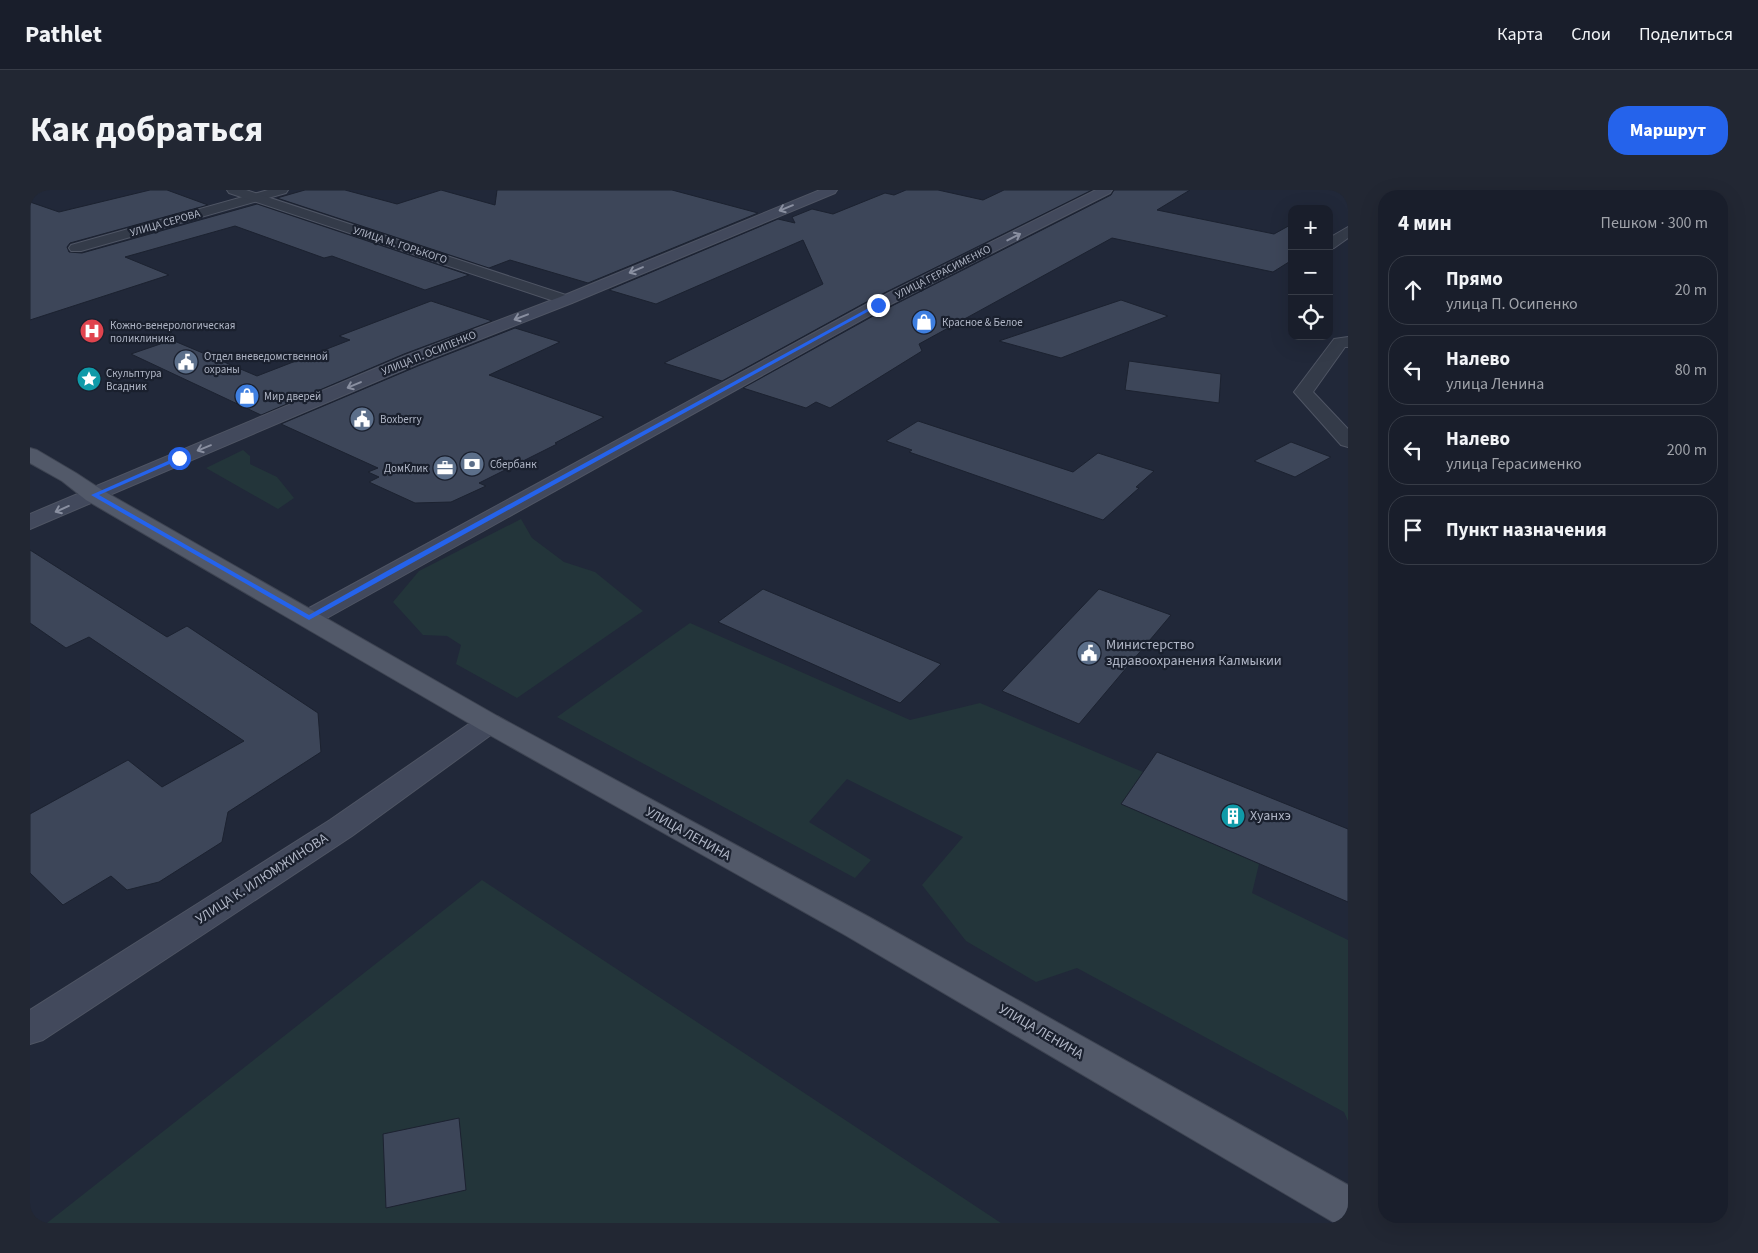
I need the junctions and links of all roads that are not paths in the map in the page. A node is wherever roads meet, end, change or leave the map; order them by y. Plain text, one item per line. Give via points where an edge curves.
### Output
1 (233, 190) edge
2 (282, 190) edge
3 (831, 190) edge
4 (1106, 190) edge
5 (255, 197) junction
6 (1348, 231) edge
7 (1333, 242) edge
8 (76, 248) dead end
9 (566, 300) junction
10 (1348, 342) edge
11 (1348, 441) edge
12 (30, 454) edge
13 (94, 495) junction
14 (30, 522) edge
15 (309, 618) junction
16 (489, 723) junction
17 (30, 1028) edge
18 (1348, 1208) edge

1 - 5 street, УЛИЦА М. ГОРЬКОГО
2 - 5 street, УЛИЦА СЕРОВА
3 -> 9 main road, УЛИЦА П. ОСИПЕНКО
15 -> 4 main road, УЛИЦА ГЕРАСИМЕНКО via 878,305
5 - 8 street, УЛИЦА СЕРОВА
5 - 9 street, УЛИЦА М. ГОРЬКОГО
6 - 7 street
9 -> 13 main road, УЛИЦА П. ОСИПЕНКО via 411,360
10 - 11 street via 1340,343 1303,392
12 - 13 main road, УЛИЦА ЛЕНИНА
13 -> 14 main road, УЛИЦА П. ОСИПЕНКО
13 - 15 main road, УЛИЦА ЛЕНИНА
15 - 16 main road, УЛИЦА ЛЕНИНА
16 - 17 main road, УЛИЦА К. ИЛЮМЖИНОВА via 341,828
16 - 18 main road, УЛИЦА ЛЕНИНА via 857,926

